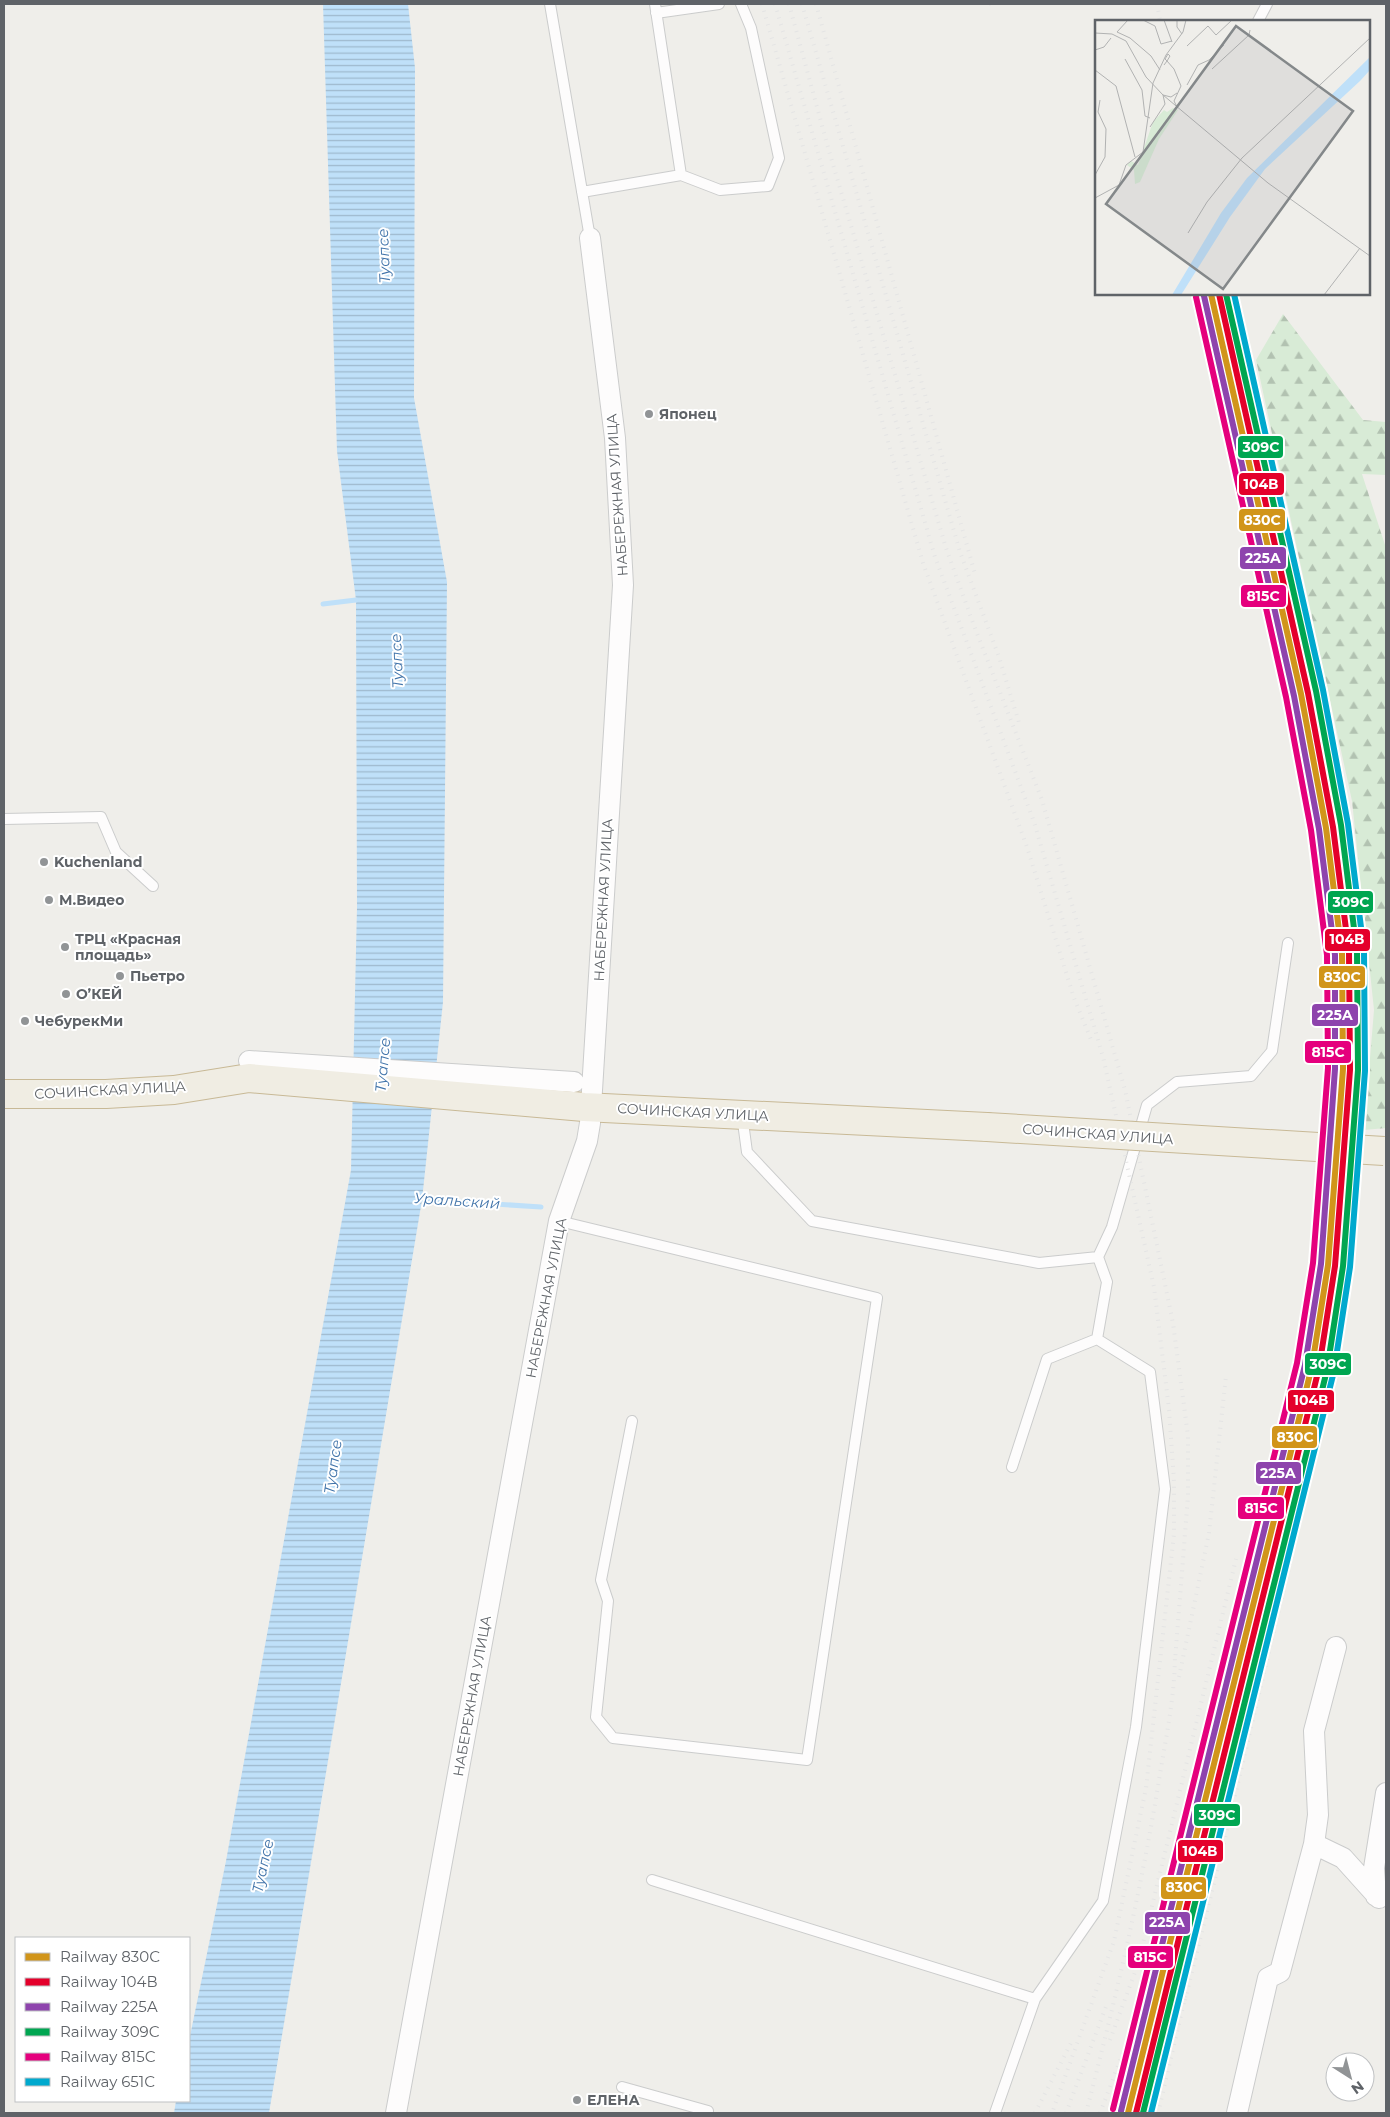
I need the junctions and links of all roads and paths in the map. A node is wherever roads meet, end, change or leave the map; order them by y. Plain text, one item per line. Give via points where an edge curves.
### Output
1 (550, 4) edge
2 (719, 4) edge
3 (741, 4) edge
4 (1266, 4) edge
5 (656, 8) edge
6 (1258, 20) edge
7 (681, 176) junction
8 (582, 192) junction
9 (590, 238) joint
10 (4, 819) edge
11 (153, 886) dead end
12 (1288, 943) dead end
13 (249, 1070) junction
14 (574, 1082) dead end
15 (4, 1094) edge
16 (588, 1107) junction
17 (742, 1115) junction
18 (1385, 1151) edge
19 (559, 1221) junction
20 (1098, 1257) junction
21 (1097, 1339) junction
22 (632, 1421) dead end
23 (1012, 1467) dead end
24 (1336, 1647) dead end
25 (1386, 1793) edge
26 (1314, 1844) junction
27 (652, 1880) dead end
28 (1381, 1900) edge
29 (1035, 1999) junction
30 (622, 2087) dead end
31 (396, 2113) edge
32 (707, 2113) edge
33 (995, 2113) edge
34 (1237, 2113) edge

1 - 8 lane
2 - 5 lane
3 - 7 lane via 751,28 779,158 768,186 720,190
4 - 6 lane
5 - 7 lane
7 - 8 lane
8 - 9 lane
9 - 16 street, НАБЕРЕЖНАЯ УЛИЦА via 615,438 622,585
10 - 11 lane via 101,817 116,852
12 - 20 lane via 1272,1051 1251,1076 1177,1082 1147,1105 1112,1227
13 - 14 street
13 - 15 highway, СОЧИНСКАЯ УЛИЦА via 174,1090
13 - 16 highway, СОЧИНСКАЯ УЛИЦА
16 - 17 highway, СОЧИНСКАЯ УЛИЦА
16 - 19 street, НАБЕРЕЖНАЯ УЛИЦА via 587,1141
17 - 18 highway, СОЧИНСКАЯ УЛИЦА, bridge
17 - 20 lane via 747,1152 812,1221 1039,1263
19 - 22 lane via 877,1298 808,1760 613,1738 596,1717 608,1601 601,1580
19 - 31 street, НАБЕРЕЖНАЯ УЛИЦА
20 - 21 lane via 1107,1282
21 - 23 lane via 1047,1359
21 - 29 lane via 1150,1372 1164,1489 1136,1727 1103,1901
24 - 26 street via 1314,1731 1318,1815
25 - 28 street via 1374,1868
26 - 28 street via 1343,1858
26 - 34 street via 1280,1972 1268,1978
27 - 29 lane
29 - 33 lane
30 - 32 lane via 708,2110

